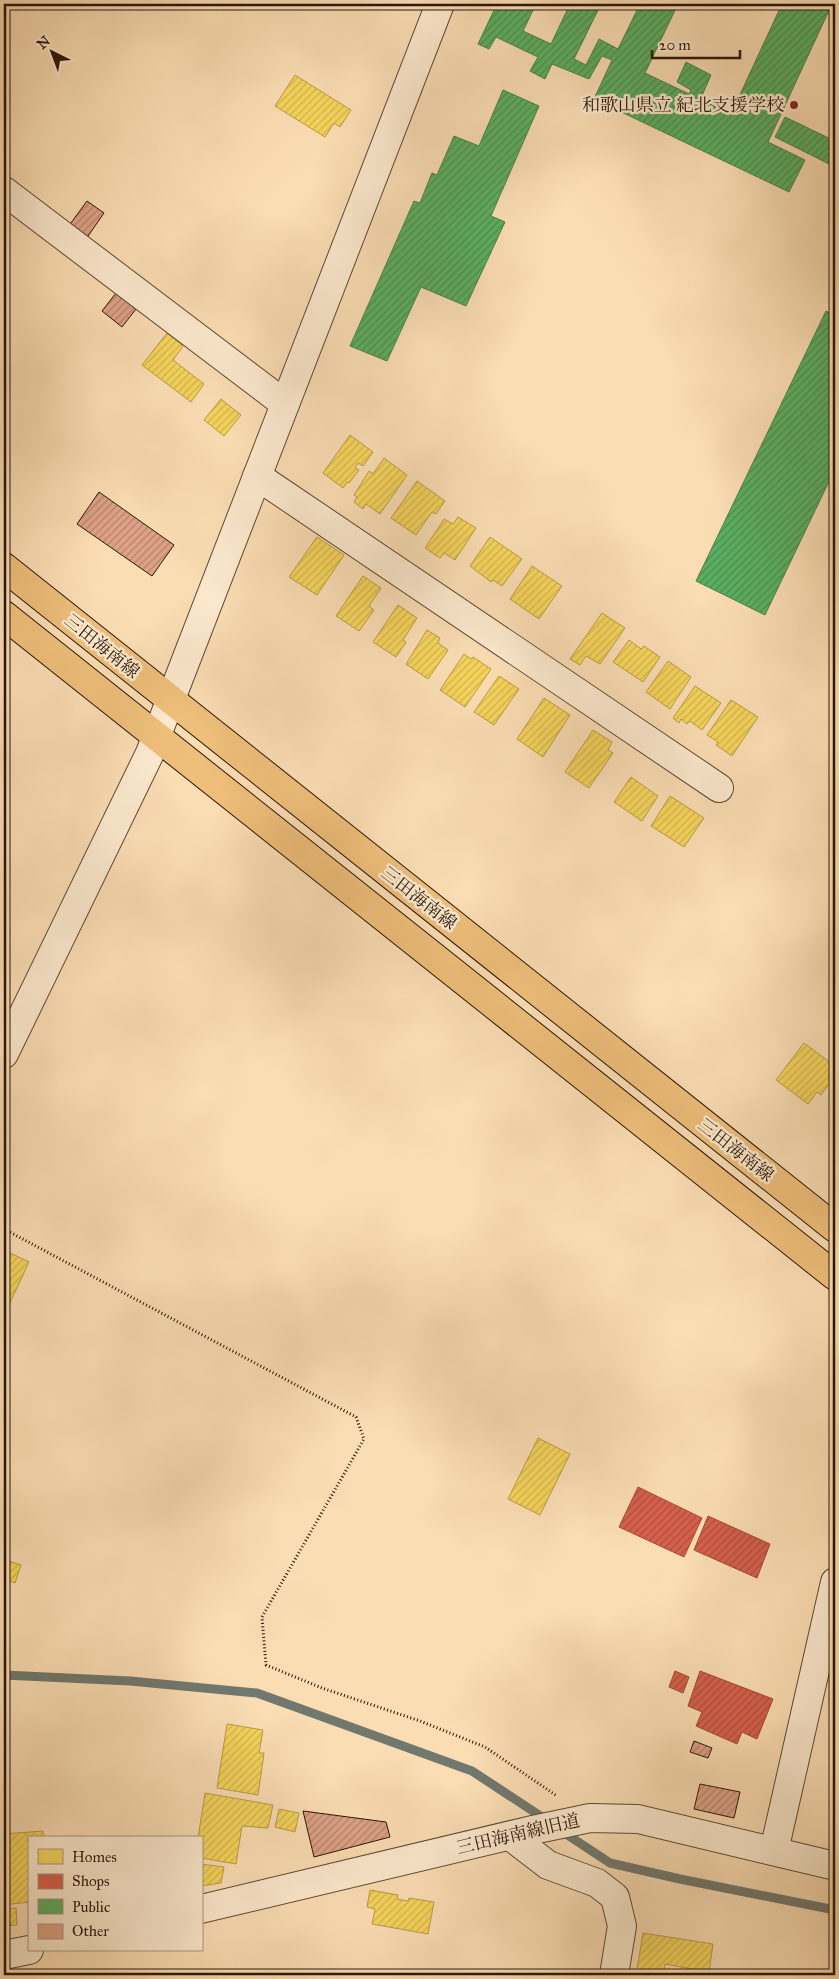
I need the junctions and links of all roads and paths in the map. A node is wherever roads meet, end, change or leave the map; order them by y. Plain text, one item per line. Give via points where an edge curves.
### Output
1 (440, 4) edge
2 (4, 191) edge
3 (285, 404) junction
4 (257, 476) junction
5 (4, 567) edge
6 (4, 616) edge
7 (170, 700) junction
8 (157, 736) junction
9 (719, 788) dead end
10 (4, 1054) edge
11 (835, 1228) edge
12 (4, 1229) edge
13 (835, 1276) edge
14 (835, 1582) edge
15 (585, 1819) junction
16 (519, 1833) junction
17 (774, 1851) junction
18 (835, 1866) edge
19 (202, 1909) edge
20 (28, 1950) edge
21 (4, 1955) edge
22 (614, 1975) edge

1 - 3 street
2 - 3 street
3 - 4 street
4 - 7 street
4 - 9 street
5 - 7 main road, 三田海南線
6 - 8 main road, 三田海南線
7 - 8 street
7 - 11 main road, 三田海南線
8 - 10 street
8 - 13 main road, 三田海南線
12 - 15 path via 356,1417 364,1439 262,1617 266,1665 485,1748
14 - 17 street
15 - 16 street, 三田海南線旧道
15 - 17 street, 三田海南線旧道 via 638,1819
16 - 19 street, 三田海南線旧道
16 - 22 street via 548,1865 597,1882 615,1897 622,1926
17 - 18 street, 三田海南線旧道
20 - 21 street

